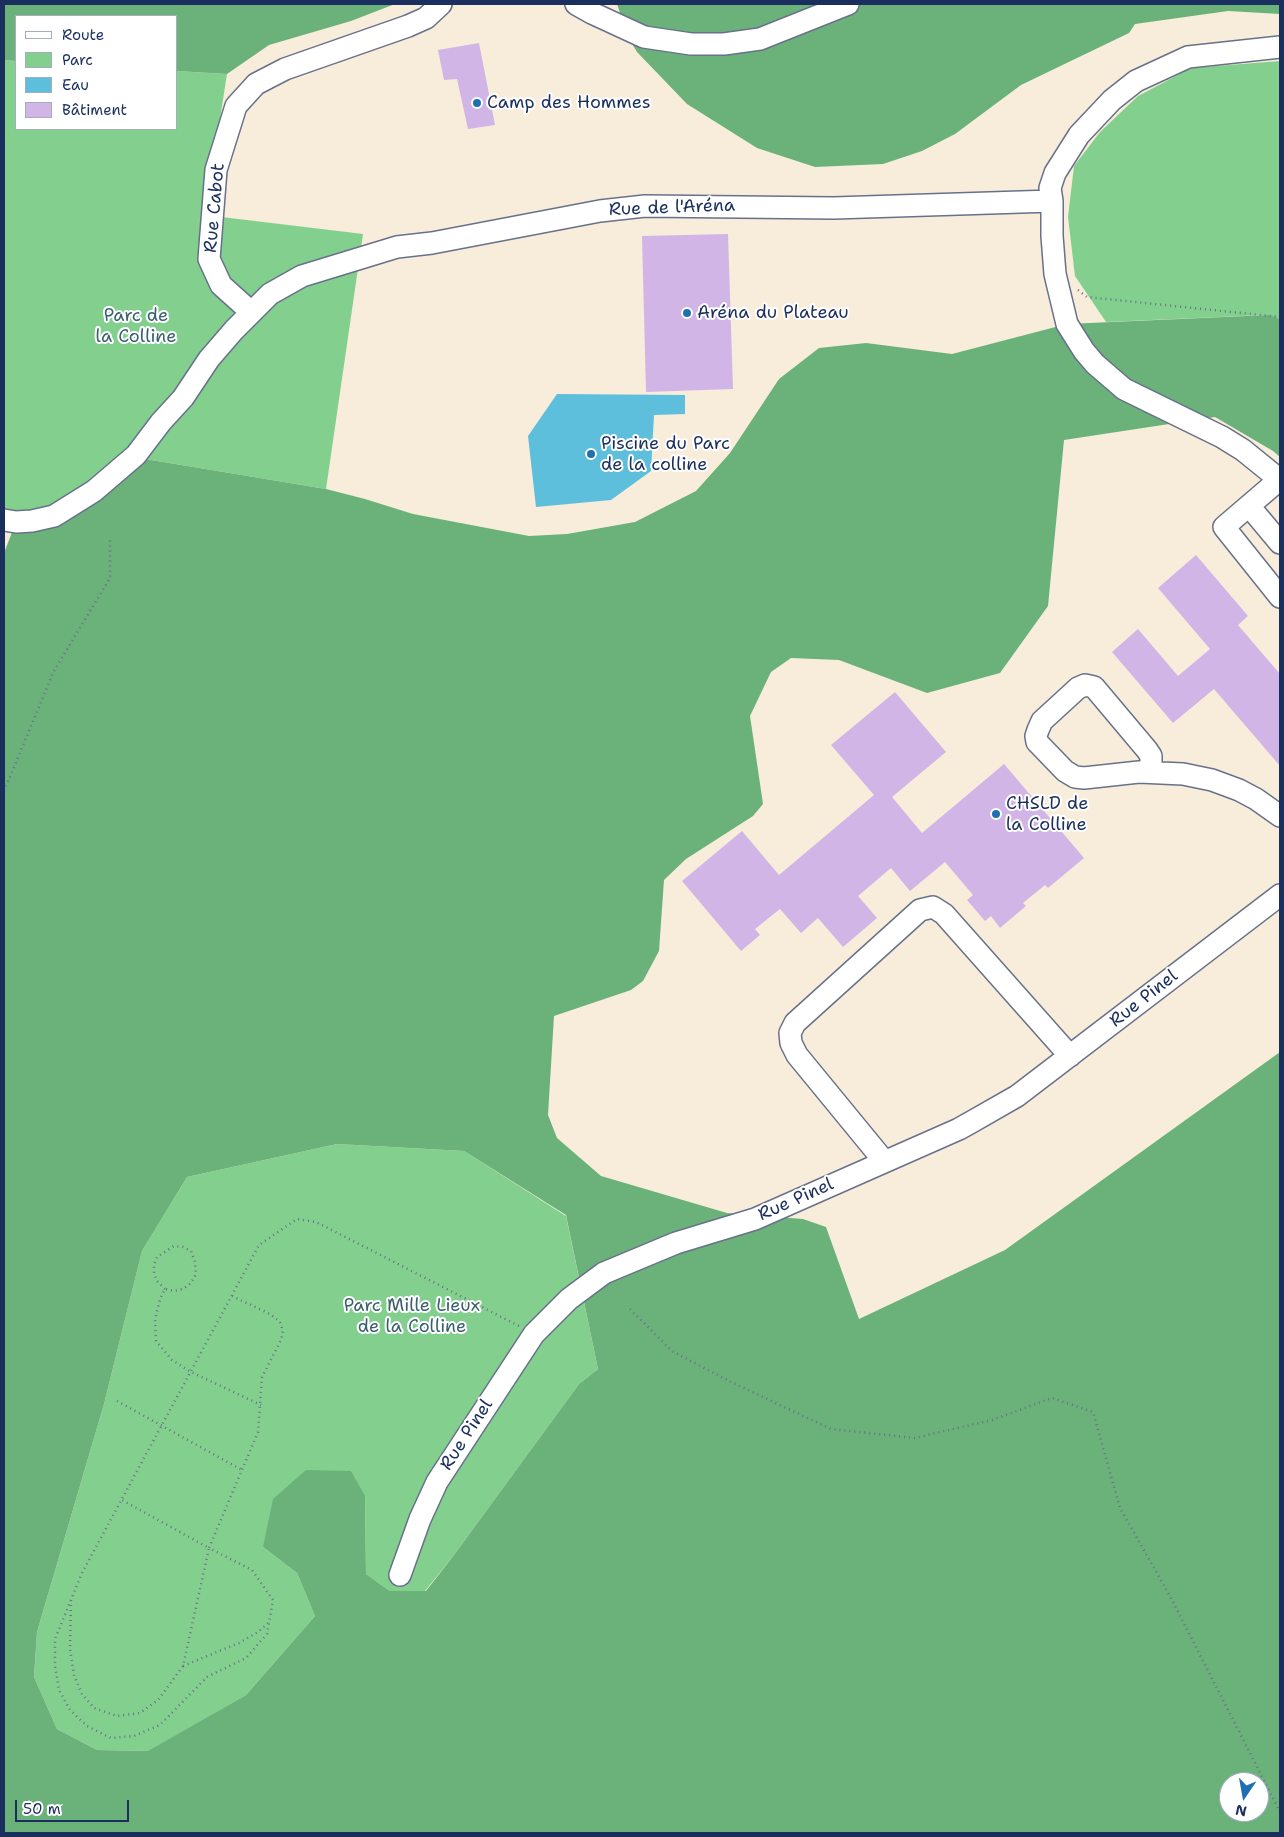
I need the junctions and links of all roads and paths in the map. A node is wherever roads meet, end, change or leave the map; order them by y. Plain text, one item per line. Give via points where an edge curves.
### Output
1 (441, 4) edge
2 (576, 4) edge
3 (848, 4) edge
4 (1280, 47) edge
5 (1052, 201) junction
6 (1055, 274) junction
7 (251, 312) junction
8 (1280, 317) edge
9 (1280, 480) edge
10 (1249, 506) junction
11 (4, 520) edge
12 (110, 537) dead end
13 (1280, 543) edge
14 (1280, 597) edge
15 (1151, 772) junction
16 (4, 791) edge
17 (1280, 816) edge
18 (1280, 895) edge
19 (1070, 1056) junction
20 (884, 1162) junction
21 (165, 1289) junction
22 (232, 1296) junction
23 (630, 1309) dead end
24 (534, 1334) junction
25 (191, 1372) junction
26 (116, 1401) dead end
27 (261, 1405) junction
28 (162, 1426) junction
29 (242, 1470) junction
30 (122, 1500) junction
31 (209, 1548) junction
32 (400, 1575) dead end
33 (71, 1599) junction
34 (269, 1622) junction
35 (183, 1666) junction
36 (1280, 1812) edge

1 - 7 street, Rue Cabot via 426,18 408,26 285,69 256,84 236,106 216,170 209,259 221,285
2 - 3 street via 644,37 691,44 760,40
4 - 5 street via 1188,57 1128,87 1073,144 1055,172 1050,188
5 - 6 street
5 - 7 street, Rue de l'Aréna via 834,208 645,206 600,211 396,248 302,276 270,294
6 - 8 path via 1087,297
6 - 9 street via 1066,324 1084,351 1113,380 1124,389 1222,436
7 - 11 street via 209,359 183,398 136,455 94,491 54,516 16,522
9 - 10 street
10 - 13 street
10 - 14 street via 1224,527
12 - 16 path via 110,578 54,671
15 - 15 street via 1075,777 1064,771 1037,742 1038,730 1042,721 1078,688 1085,685 1094,687 1147,750 1151,756
15 - 17 street via 1212,780 1256,799
18 - 19 street, Rue Pinel
19 - 20 street, Rue Pinel via 1017,1096 959,1129
19 - 20 street via 944,914 933,907 920,910 795,1023 790,1033 797,1055
20 - 24 street, Rue Pinel via 755,1219 669,1245 604,1273 569,1299
21 - 21 path via 183,1289 191,1283 196,1274 191,1251 174,1246 157,1257 154,1273
21 - 25 path via 155,1320 156,1341 172,1360
22 - 24 path via 259,1245 297,1219 316,1222
22 - 25 path
22 - 27 path via 270,1314 280,1322 283,1331 262,1378
23 - 36 path via 672,1351 831,1429 915,1438 992,1420 1052,1398 1093,1412 1120,1508 1171,1598
24 - 32 street, Rue Pinel via 437,1482
25 - 27 path
25 - 28 path
26 - 28 path
27 - 29 path via 258,1432
28 - 29 path
28 - 30 path
29 - 31 path
30 - 31 path
30 - 33 path
31 - 34 path via 252,1570 272,1600
31 - 35 path
33 - 34 path via 55,1639 59,1690 70,1710 87,1726 111,1738 134,1736 160,1725 207,1677 246,1658 267,1634
33 - 35 path via 70,1650 74,1675 82,1694 94,1708 116,1716 140,1713 158,1700
34 - 35 path via 239,1643

